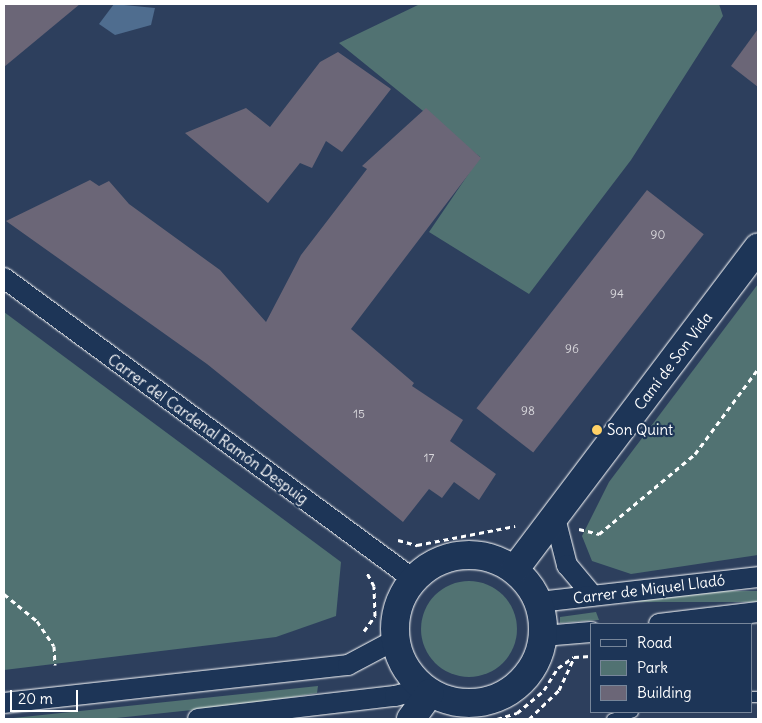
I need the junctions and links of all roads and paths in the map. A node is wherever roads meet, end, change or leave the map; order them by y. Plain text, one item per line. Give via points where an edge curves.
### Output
1 (758, 248) edge
2 (4, 278) edge
3 (758, 369) edge
4 (520, 522) dead end
5 (565, 523) junction
6 (575, 538) dead end
7 (378, 554) junction
8 (515, 569) junction
9 (758, 577) edge
10 (412, 579) junction
11 (4, 594) edge
12 (593, 596) junction
13 (539, 602) junction
14 (758, 612) edge
15 (667, 623) edge
16 (543, 636) junction
17 (359, 638) dead end
18 (395, 640) junction
19 (587, 641) edge
20 (590, 656) edge
21 (574, 657) junction
22 (55, 665) dead end
23 (428, 691) junction
24 (4, 703) edge
25 (630, 713) edge
26 (248, 714) junction
27 (198, 719) edge
28 (276, 719) edge
29 (411, 719) edge
30 (497, 719) edge
31 (529, 719) edge
32 (612, 719) edge

1 - 5 street, Camí de Son Vida
2 - 7 street, Carrer del Cardenal Ramón Despuig
3 - 5 path via 695,454 599,534
4 - 7 path via 417,545 388,538
5 - 6 path
5 - 8 street, Camí de Son Vida
5 - 12 street via 566,565
7 - 10 street, Carrer del Cardenal Ramón Despuig
7 - 17 path via 367,573 374,586 375,616
8 - 10 street via 481,554 443,558
8 - 13 street
9 - 12 street, Carrer de Miquel Lladó
10 - 18 street via 397,608
11 - 22 path via 37,621 54,646
12 - 13 street, Carrer de Miquel Lladó
13 - 16 street
14 - 15 street
16 - 19 street
16 - 23 street via 535,664 515,688 488,701 458,703
18 - 23 street via 406,670
18 - 24 street via 348,665
19 - 21 path
20 - 21 path
21 - 30 path via 558,668 544,690 516,713
21 - 31 path via 559,690
23 - 26 street
23 - 29 street
25 - 32 lane
26 - 27 street
26 - 28 street

